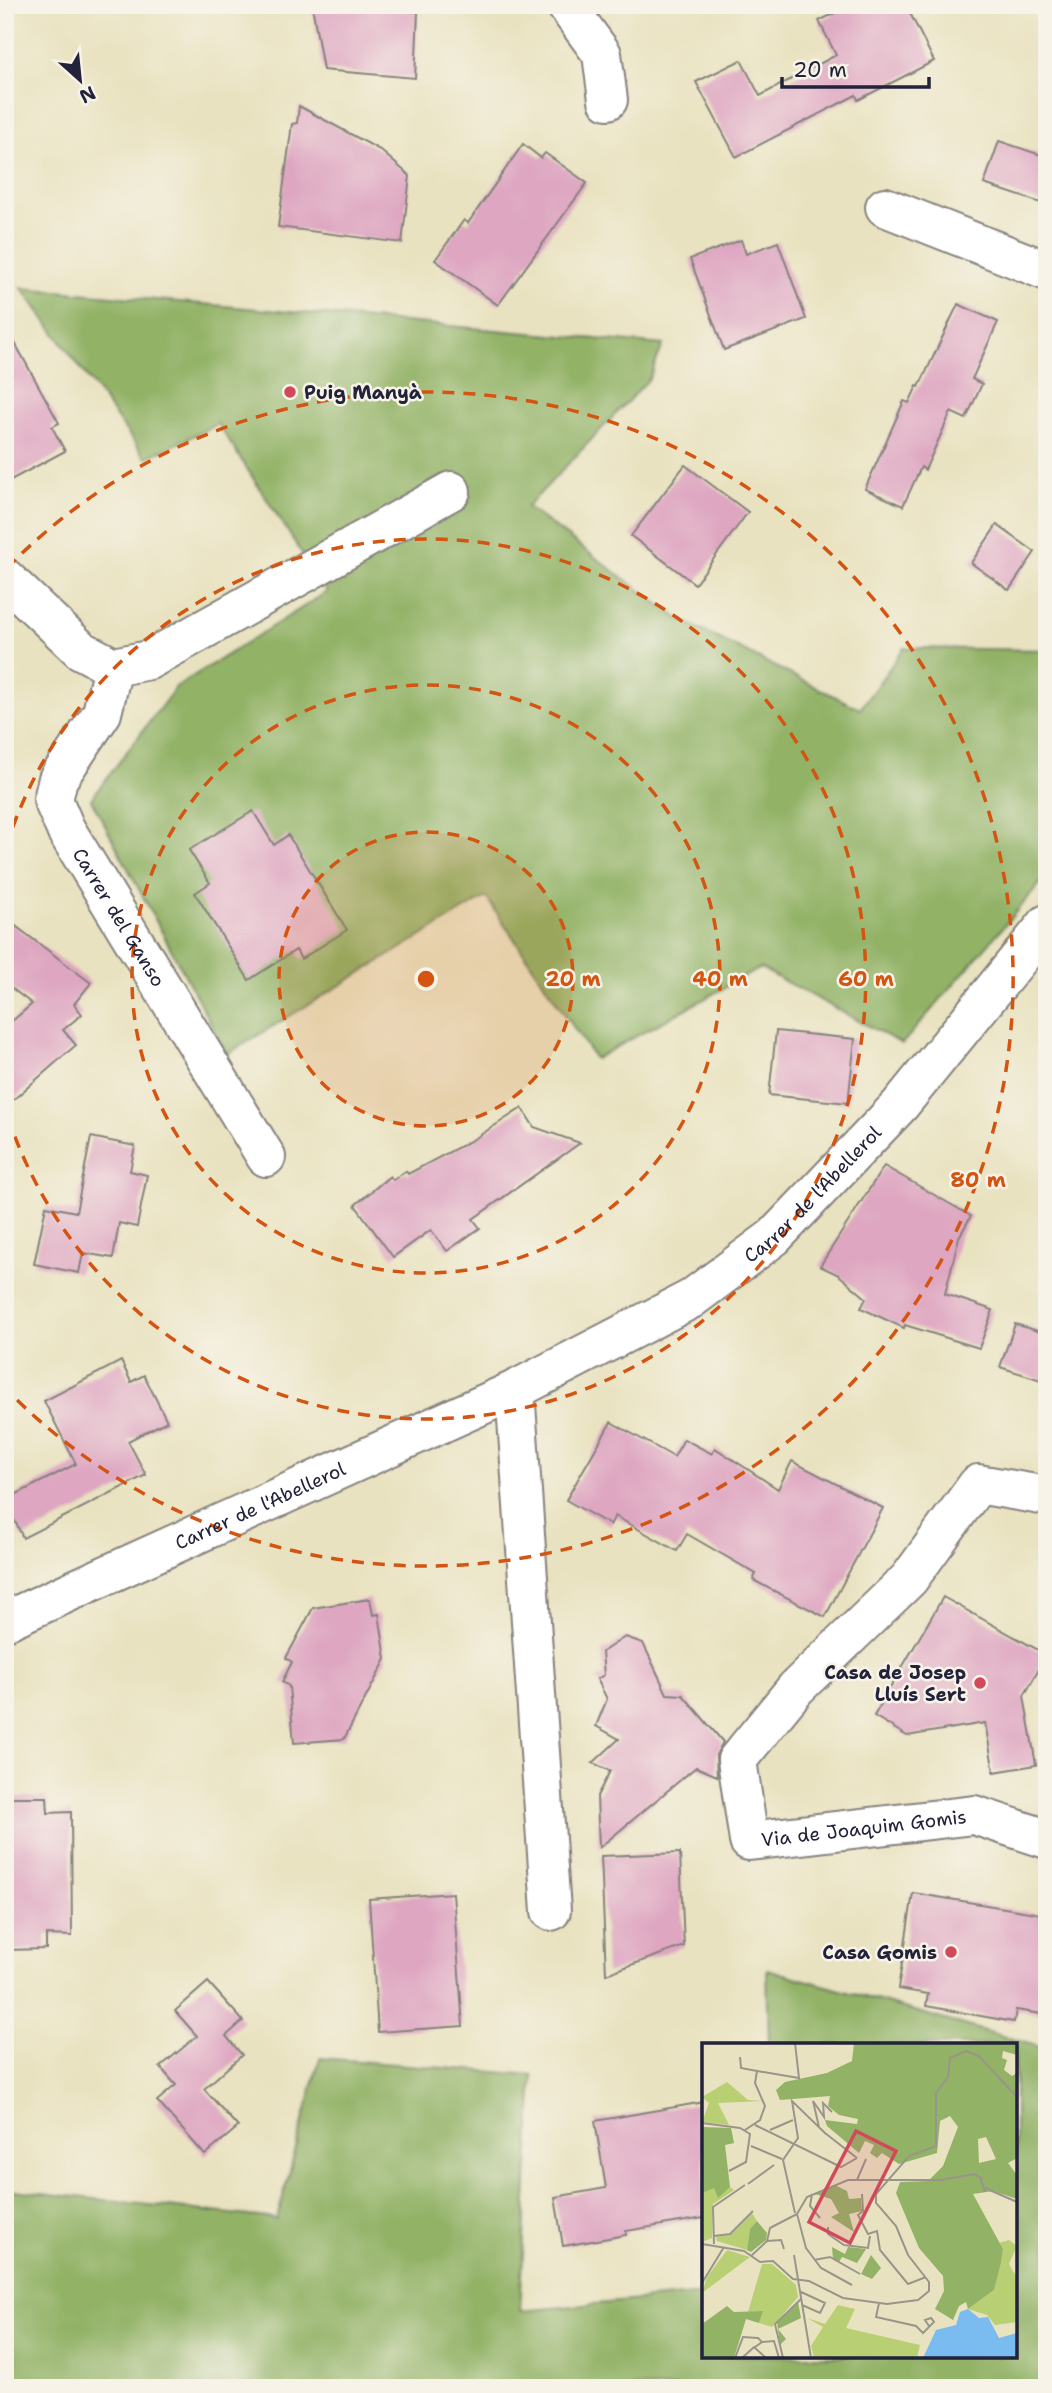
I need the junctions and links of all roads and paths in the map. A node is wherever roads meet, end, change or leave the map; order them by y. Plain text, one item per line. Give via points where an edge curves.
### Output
1 (566, 5) edge
2 (608, 100) dead end
3 (886, 207) dead end
4 (1047, 271) edge
5 (451, 491) dead end
6 (5, 578) edge
7 (113, 667) junction
8 (1047, 924) edge
9 (266, 1157) dead end
10 (515, 1390) junction
11 (1047, 1496) edge
12 (5, 1621) edge
13 (1047, 1839) edge
14 (551, 1911) dead end

1 - 2 street via 602,54
3 - 4 street
5 - 7 street via 149,660
6 - 7 street via 81,650
7 - 9 street, Carrer del Ganso via 102,713 58,779 53,800 66,830
8 - 10 street, Carrer de l'Abellerol via 900,1105 774,1237 691,1299
10 - 12 street, Carrer de l'Abellerol
10 - 14 street
11 - 13 street, Via de Joaquim Gomis via 978,1484 909,1579 796,1688 737,1760 749,1841 974,1815

